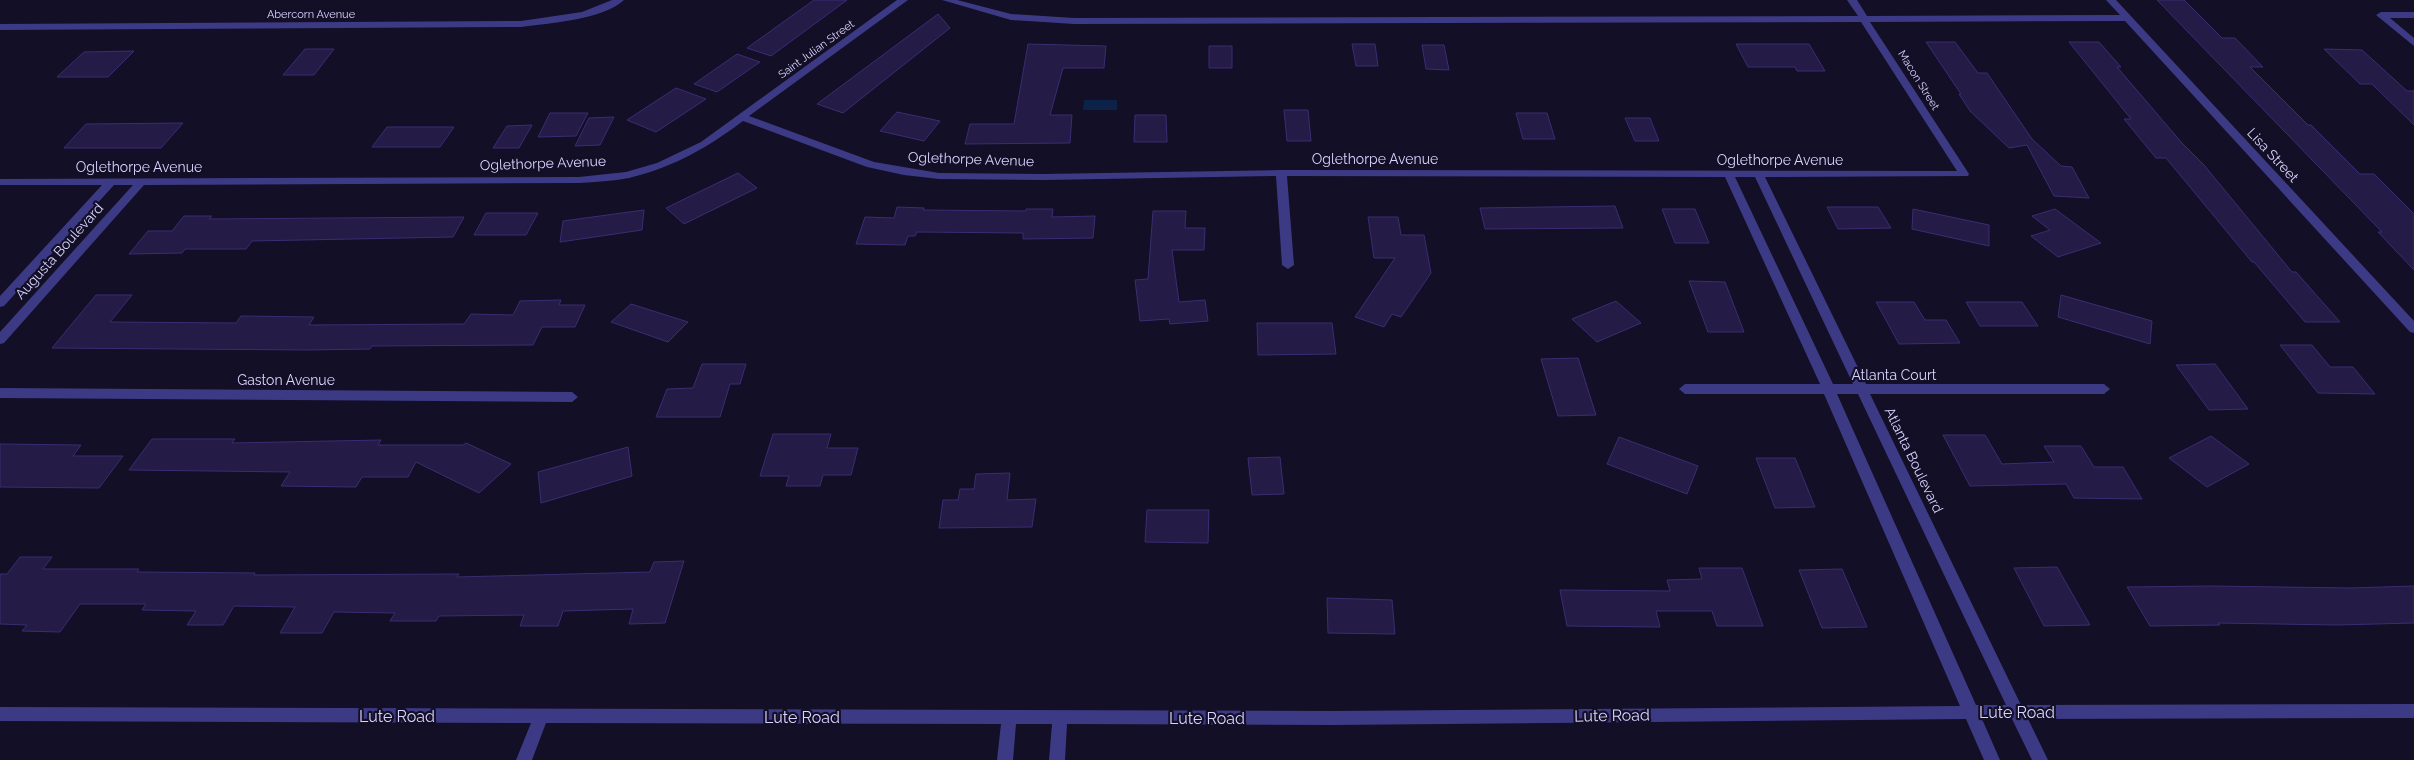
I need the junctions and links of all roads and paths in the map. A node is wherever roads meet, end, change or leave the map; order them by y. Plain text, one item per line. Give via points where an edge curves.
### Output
1 (620, 0) edge
2 (904, 0) edge
3 (947, 0) edge
4 (1852, 0) edge
5 (2111, 0) edge
6 (2414, 15) edge
7 (1864, 18) junction
8 (2128, 18) junction
9 (0, 27) edge
10 (2414, 43) edge
11 (744, 118) junction
12 (1282, 173) junction
13 (1964, 174) joint
14 (1729, 175) junction
15 (1759, 175) junction
16 (0, 182) edge
17 (112, 182) junction
18 (141, 182) junction
19 (1288, 265) dead end
20 (0, 303) edge
21 (2414, 329) edge
22 (0, 340) edge
23 (1685, 388) dead end
24 (2104, 389) dead end
25 (1829, 390) junction
26 (1862, 390) junction
27 (0, 393) edge
28 (572, 397) dead end
29 (2414, 711) edge
30 (1970, 712) junction
31 (2017, 712) junction
32 (0, 714) edge
33 (541, 716) junction
34 (1009, 718) junction
35 (1060, 718) junction
36 (524, 760) edge
37 (1004, 760) edge
38 (1057, 760) edge
39 (1992, 760) edge
40 (2040, 760) edge

1 - 9 street, Abercorn Avenue via 557,20 521,24
2 - 11 street, Saint Julian Street
3 - 7 street via 1012,16 1074,21
4 - 7 street, Macon Street
5 - 8 street, Lisa Street
6 - 10 street via 2381,15
7 - 8 street
7 - 13 street, Macon Street
8 - 21 street, Lisa Street
11 - 12 street, Oglethorpe Avenue via 862,162 939,176
11 - 18 street, Oglethorpe Avenue via 705,144 661,165 627,175 579,180
12 - 14 street, Oglethorpe Avenue
12 - 19 street
13 - 15 street, Oglethorpe Avenue
14 - 15 street, Oglethorpe Avenue
14 - 25 street
15 - 26 street, Atlanta Boulevard
16 - 17 street, Oglethorpe Avenue
17 - 18 street, Oglethorpe Avenue
17 - 20 street, Augusta Boulevard
18 - 22 street, Augusta Boulevard
23 - 25 street, Atlanta Court
24 - 26 street, Atlanta Court
25 - 26 street, Atlanta Court
25 - 30 street
26 - 31 street, Atlanta Boulevard
27 - 28 street, Gaston Avenue
29 - 31 street, Lute Road
30 - 31 street, Lute Road
30 - 35 street, Lute Road
30 - 39 street
31 - 40 street, Atlanta Boulevard
32 - 33 street, Lute Road
33 - 34 street, Lute Road
33 - 36 street
34 - 35 street, Lute Road
34 - 37 street
35 - 38 street

